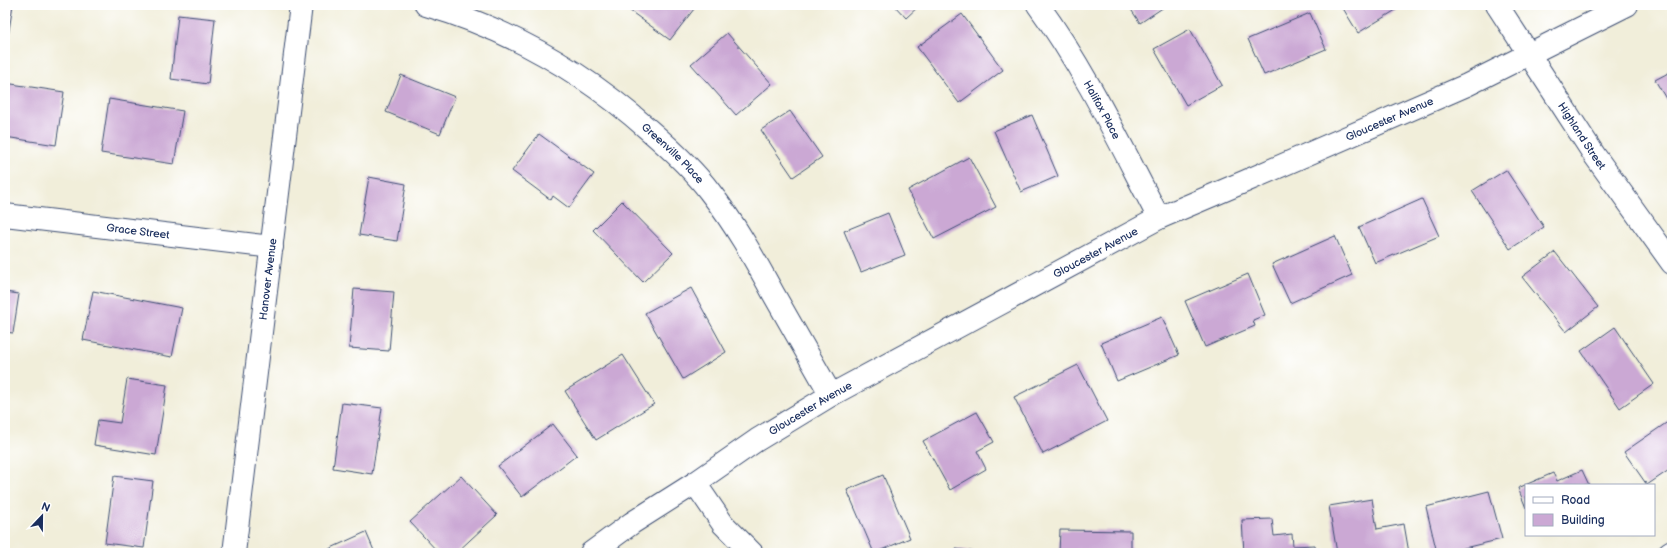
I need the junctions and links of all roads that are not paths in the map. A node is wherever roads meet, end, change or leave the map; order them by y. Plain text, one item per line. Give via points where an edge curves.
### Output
1 (301, 5) edge
2 (426, 5) edge
3 (1038, 5) edge
4 (1497, 5) edge
5 (1627, 5) edge
6 (1529, 54) junction
7 (5, 215) edge
8 (1159, 218) junction
9 (272, 247) junction
10 (1672, 263) edge
11 (831, 395) junction
12 (695, 483) junction
13 (1672, 551) edge
14 (234, 553) edge
15 (591, 553) edge
16 (752, 553) edge
17 (1669, 553) edge

1 - 9 street, Hanover Avenue
2 - 11 street, Greenville Place via 452,12 535,49 590,83 630,113 673,151 710,192 741,237
3 - 8 street, Halifax Place via 1102,109
4 - 6 street, Highland Street
5 - 6 street, Gloucester Avenue
6 - 8 street, Gloucester Avenue via 1452,91
6 - 10 street, Highland Street via 1595,156
7 - 9 street, Grace Street
8 - 11 street, Gloucester Avenue
9 - 14 street, Hanover Avenue
11 - 12 street, Gloucester Avenue via 757,440
12 - 15 street, Gloucester Avenue
12 - 16 street via 723,524
13 - 17 street

